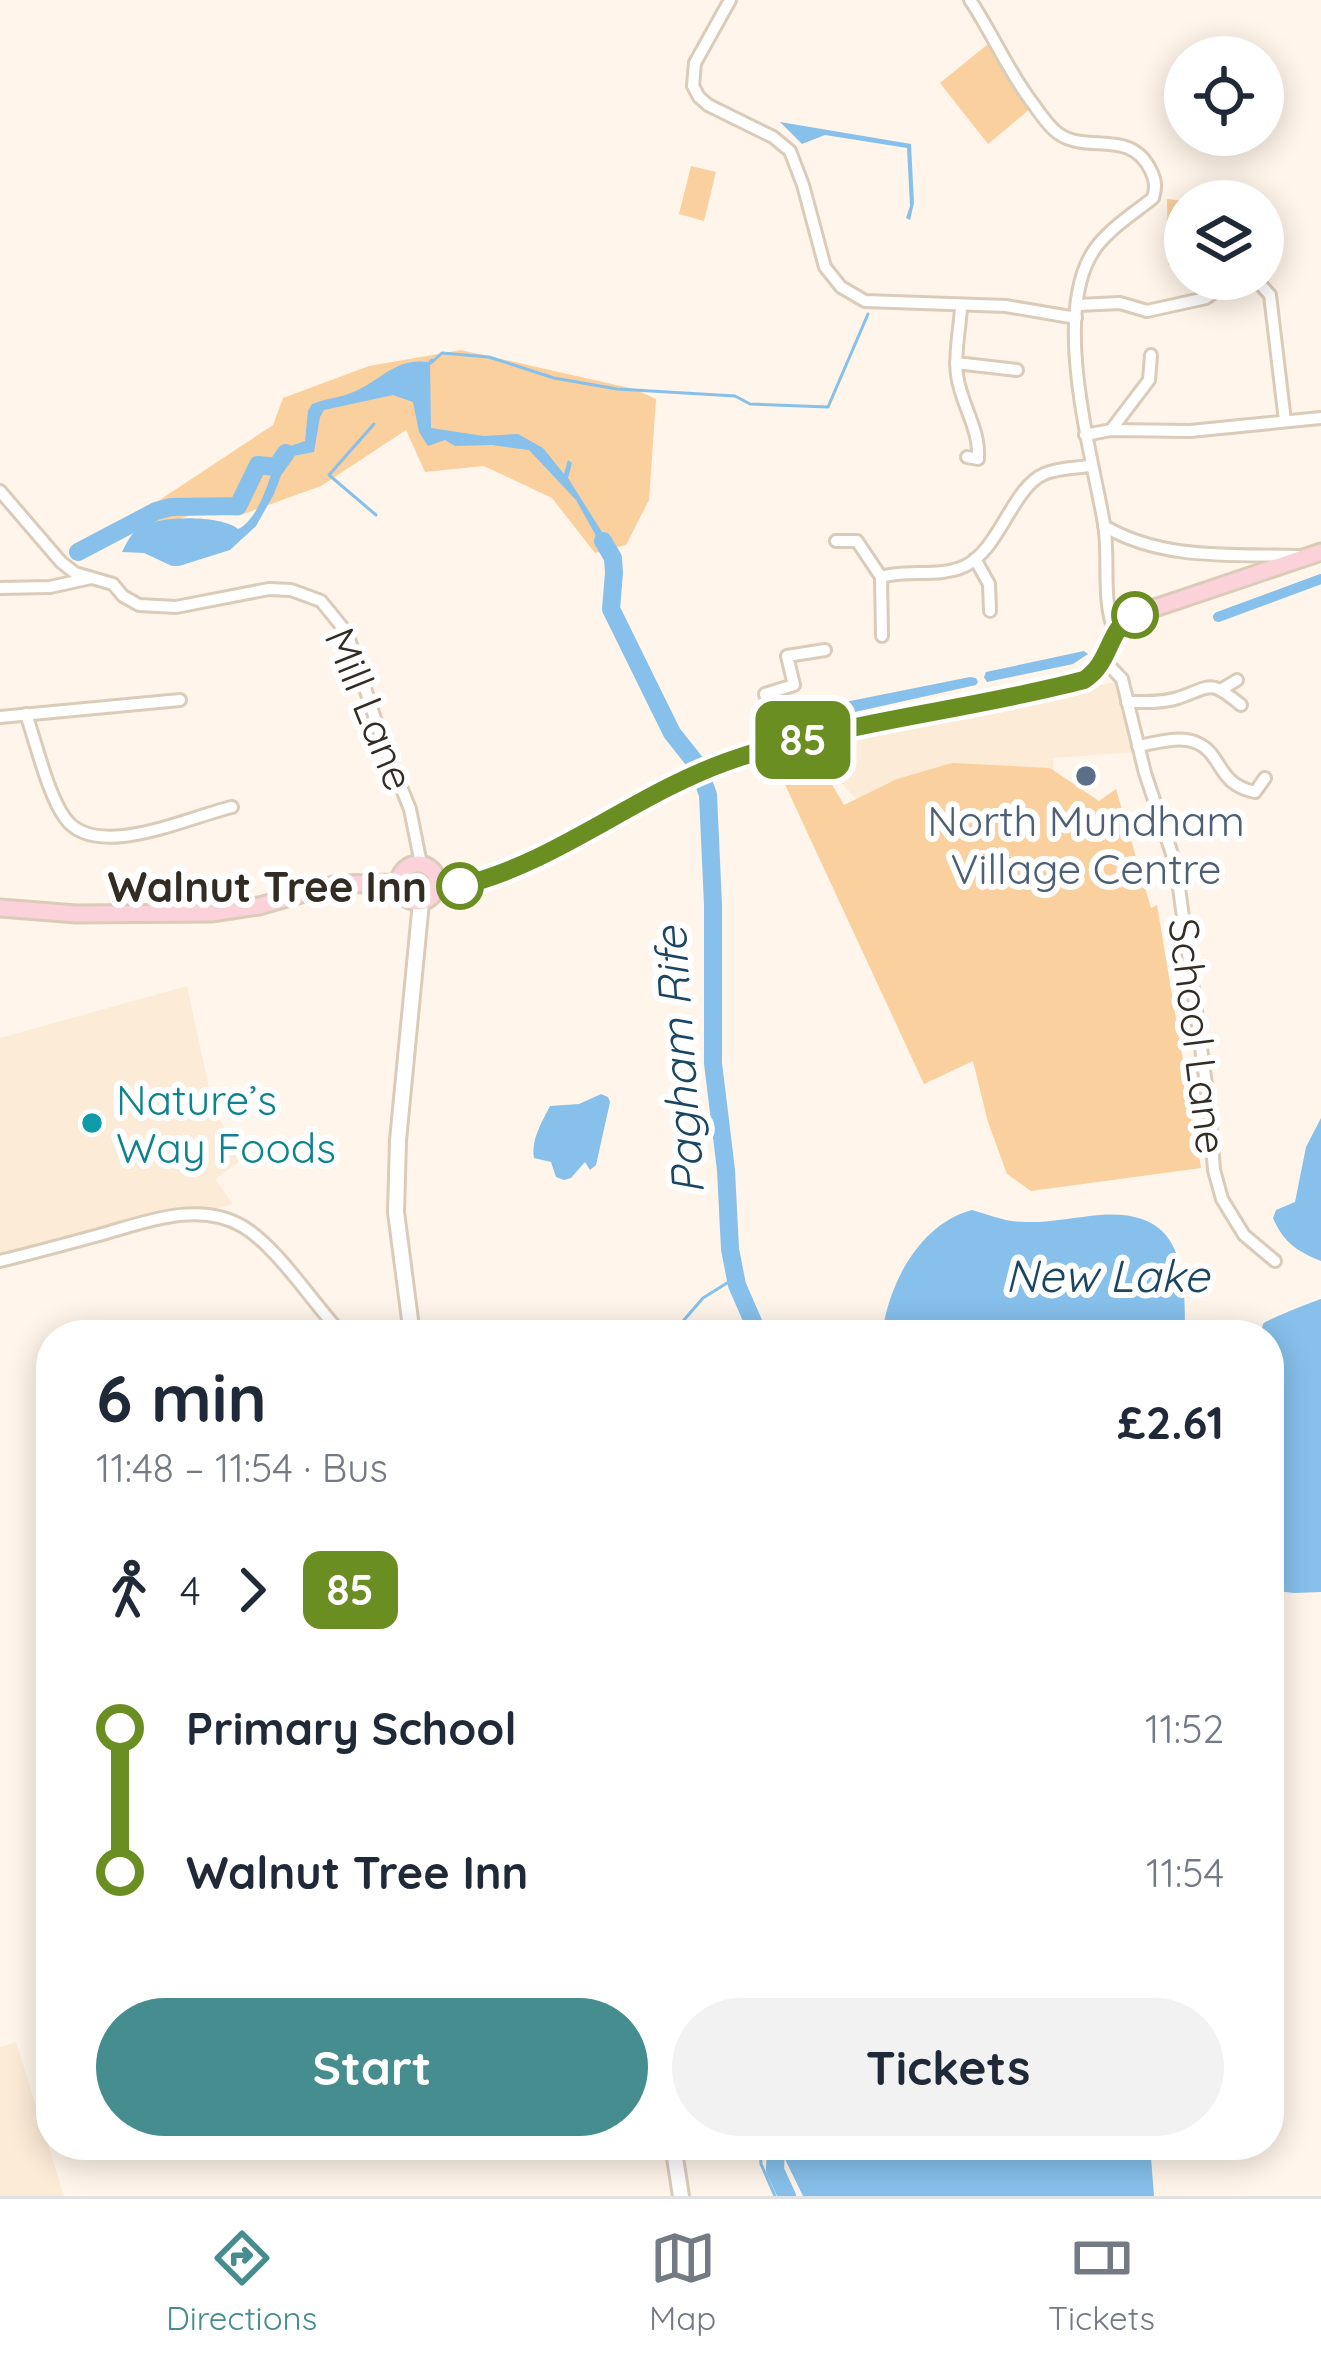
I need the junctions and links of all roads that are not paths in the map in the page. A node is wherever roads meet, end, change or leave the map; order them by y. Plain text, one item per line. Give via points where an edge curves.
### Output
1 (730, 0) edge
2 (970, 0) edge
3 (1197, 300) edge
4 (1270, 300) edge
5 (961, 307) junction
6 (1077, 311) junction
7 (1151, 355) dead end
8 (956, 363) junction
9 (1016, 370) dead end
10 (1321, 418) edge
11 (1285, 421) junction
12 (1111, 430) junction
13 (1085, 435) junction
14 (968, 457) dead end
15 (1090, 466) junction
16 (0, 491) edge
17 (1104, 526) junction
18 (836, 541) dead end
19 (1315, 554) edge
20 (975, 559) junction
21 (61, 562) junction
22 (881, 577) junction
23 (94, 578) junction
24 (50, 587) junction
25 (0, 589) edge
26 (990, 611) dead end
27 (1115, 633) junction
28 (882, 636) dead end
29 (825, 650) dead end
30 (1105, 661) junction
31 (1238, 680) dead end
32 (1222, 689) junction
33 (180, 700) dead end
34 (1127, 702) junction
35 (1241, 705) dead end
36 (26, 714) junction
37 (0, 717) edge
38 (783, 745) junction
39 (1138, 746) junction
40 (1265, 778) dead end
41 (1255, 792) junction
42 (1266, 804) dead end
43 (232, 807) dead end
44 (421, 864) junction
45 (399, 883) junction
46 (437, 886) junction
47 (422, 902) junction
48 (0, 908) edge
49 (1276, 1261) dead end
50 (0, 1262) edge
51 (330, 1320) edge
52 (409, 1320) edge
53 (675, 2160) edge
54 (681, 2196) edge

1 - 5 street via 695,63 693,86 708,105 790,151 825,267 865,301
2 - 6 street via 1054,130 1071,140 1121,145 1154,178 1153,198 1098,244 1084,267
3 - 6 street via 1148,311 1120,303
4 - 11 street
5 - 6 street
5 - 8 street
6 - 13 street
7 - 12 street via 1149,380
8 - 9 street
8 - 14 street via 979,443 978,460
10 - 11 street
11 - 12 street
12 - 13 street
13 - 15 street
15 - 17 street
15 - 20 street via 1037,478
16 - 21 street
17 - 19 street via 1196,553
17 - 27 street
18 - 22 street via 857,541
19 - 27 main road via 1128,617
20 - 22 street via 952,570
20 - 26 street via 989,584
21 - 23 street, Mill Lane
21 - 24 street
22 - 28 street
23 - 24 street
23 - 44 street, Mill Lane via 152,608 269,590 321,601 347,633 410,809
24 - 25 street
27 - 30 main road
29 - 38 street via 787,656 794,686 765,694
30 - 34 street, School Lane
30 - 38 main road via 1084,680
31 - 32 street
32 - 34 street
32 - 35 street
33 - 36 street
34 - 39 street, School Lane
36 - 37 street
36 - 43 street via 58,805 77,830 113,837
38 - 46 main road via 676,782 504,872
39 - 41 street via 1199,743 1230,782
39 - 49 street, School Lane via 1175,866 1214,1171 1244,1234
40 - 41 street
41 - 42 street
44 - 45 main road via 408,867
44 - 46 main road
45 - 47 main road via 407,899
45 - 48 main road via 337,884 212,913
46 - 47 main road
47 - 52 street via 398,1140 396,1212
50 - 51 street via 167,1216 214,1215 242,1226 276,1256
53 - 54 street

